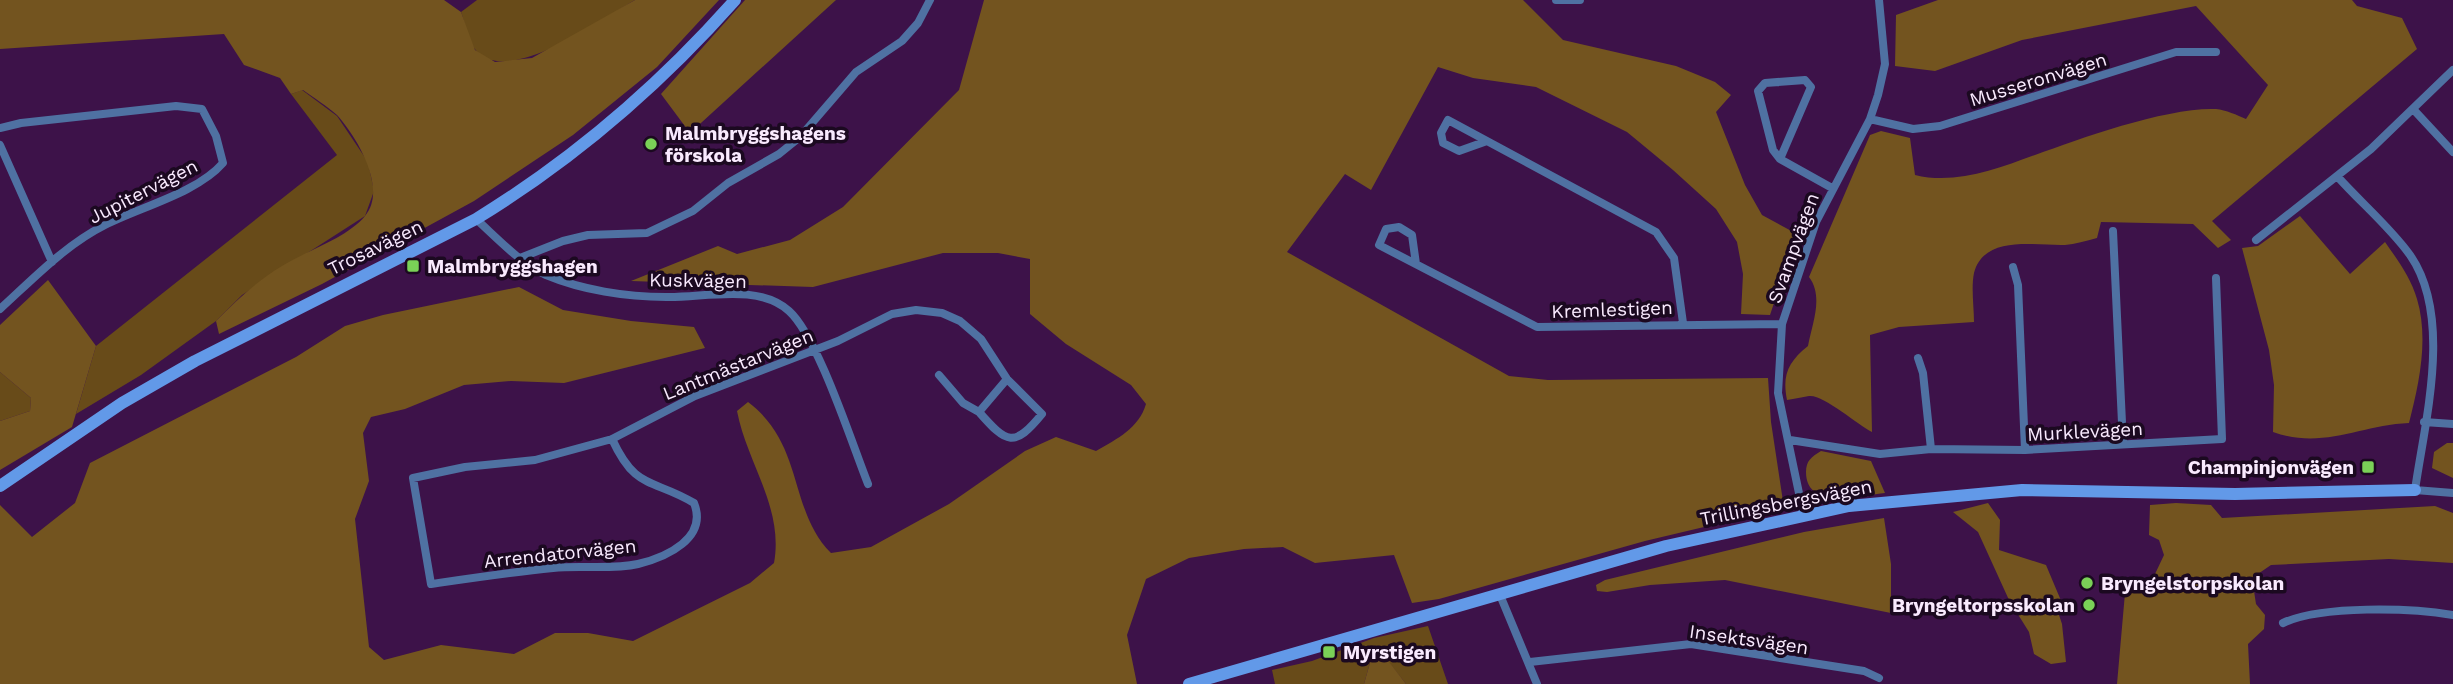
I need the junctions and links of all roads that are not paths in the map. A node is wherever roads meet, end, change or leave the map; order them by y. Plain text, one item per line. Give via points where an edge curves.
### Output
1 (735, 0) edge
2 (930, 0) edge
3 (1556, 0) edge
4 (1580, 0) edge
5 (1879, 0) edge
6 (2216, 52) dead end
7 (2453, 70) edge
8 (2413, 109) junction
9 (1870, 119) junction
10 (0, 128) edge
11 (1487, 141) junction
12 (0, 145) edge
13 (2453, 152) edge
14 (1780, 159) junction
15 (2337, 176) junction
16 (1832, 188) junction
17 (476, 219) junction
18 (2113, 231) dead end
19 (2256, 240) dead end
20 (520, 258) junction
21 (52, 262) junction
22 (1416, 264) junction
23 (2013, 267) dead end
24 (2216, 278) dead end
25 (0, 309) edge
26 (1684, 323) junction
27 (1782, 324) junction
28 (814, 349) junction
29 (1918, 358) dead end
30 (939, 375) dead end
31 (1007, 379) junction
32 (979, 412) junction
33 (2424, 422) junction
34 (2453, 424) edge
35 (612, 439) junction
36 (1790, 439) junction
37 (2123, 444) junction
38 (1931, 449) junction
39 (2025, 450) junction
40 (413, 478) joint
41 (868, 484) dead end
42 (0, 486) edge
43 (2415, 491) junction
44 (2453, 493) edge
45 (1804, 517) junction
46 (1500, 595) junction
47 (2453, 615) edge
48 (2283, 623) dead end
49 (1530, 662) junction
50 (1879, 678) dead end
51 (1194, 683) edge
52 (1537, 684) edge

1 - 17 street, Trosavägen via 657,83 611,123
2 - 20 street via 902,41 856,72 800,137 693,211 647,233 588,236
3 - 4 street
5 - 9 street, Svampvägen via 1885,64
6 - 9 street, Musseronvägen via 2176,52 1940,126 1913,129
7 - 8 street
8 - 13 street
8 - 15 street
9 - 16 street, Svampvägen
10 - 21 street, Jupitervägen via 176,106 202,109 216,136 222,159 217,170 103,226
11 - 11 street via 1459,151 1443,143 1441,133 1448,120
11 - 26 street via 1656,232 1674,258
12 - 21 street
14 - 14 street via 1773,150 1758,91 1765,83 1805,80 1811,87
14 - 16 street
15 - 19 street
15 - 33 street via 2410,255 2426,286 2434,319 2434,348
16 - 27 street, Svampvägen
17 - 20 street, Kuskvägen
17 - 42 street, Trosavägen via 195,361
18 - 37 street
20 - 28 street, Kuskvägen via 545,274 619,293 769,299 788,310
21 - 25 street, Jupitervägen
22 - 22 street, Kremlestigen via 1379,245 1386,229 1399,227 1412,235
22 - 26 street, Kremlestigen via 1537,327
23 - 39 street via 2018,285
24 - 37 street, Murklevägen via 2222,439
26 - 27 street, Kremlestigen
27 - 36 street, Svampvägen via 1778,393
28 - 31 street, Lantmästarvägen via 892,314 916,310 942,313 981,339
28 - 35 street, Lantmästarvägen via 695,396
28 - 41 street, Kuskvägen
29 - 38 street
30 - 32 street, Lantmästarvägen via 963,402
31 - 32 street
31 - 32 street, Lantmästarvägen via 1042,414 1026,434 1001,436
33 - 34 street
33 - 43 street
35 - 40 street, Lantmästarvägen via 535,460
35 - 40 street, Arrendatorvägen via 623,464 636,477 694,503 698,514 698,527 691,537 638,564 561,567 431,584
36 - 38 street, Murklevägen via 1880,454
36 - 45 street, Svampvägen
37 - 39 street, Murklevägen
38 - 39 street, Murklevägen
43 - 44 street, Trillingsbergsvägen
43 - 45 street, Trillingsbergsvägen via 2022,490 1849,506
45 - 46 street, Trillingsbergsvägen via 1666,546
46 - 49 street
46 - 51 street, Trillingsbergsvägen
47 - 48 street via 2373,610 2297,617
49 - 50 street, Insektsvägen via 1691,644 1864,671
49 - 52 street

